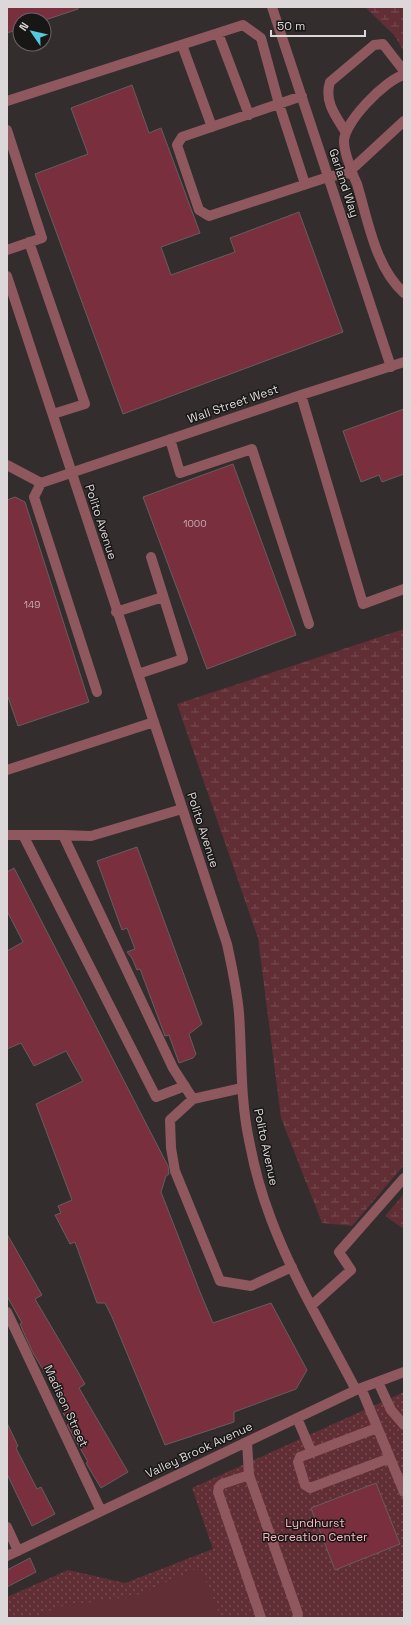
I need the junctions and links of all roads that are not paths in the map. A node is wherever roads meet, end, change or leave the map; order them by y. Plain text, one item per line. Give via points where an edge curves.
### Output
1 (272, 7) edge
2 (218, 33) junction
3 (182, 45) junction
4 (404, 71) edge
5 (404, 75) edge
6 (302, 96) junction
7 (7, 102) edge
8 (279, 104) junction
9 (249, 115) junction
10 (404, 121) edge
11 (212, 127) junction
12 (7, 130) edge
13 (346, 131) junction
14 (352, 173) junction
15 (328, 177) junction
16 (305, 184) junction
17 (29, 242) junction
18 (7, 250) edge
19 (7, 277) edge
20 (404, 293) edge
21 (404, 362) edge
22 (391, 367) junction
23 (300, 395) junction
24 (53, 414) junction
25 (170, 439) junction
26 (7, 465) edge
27 (72, 472) junction
28 (41, 483) junction
29 (151, 557) dead end
30 (404, 589) edge
31 (163, 597) junction
32 (116, 612) junction
33 (309, 624) dead end
34 (138, 674) junction
35 (97, 692) dead end
36 (154, 722) junction
37 (7, 770) edge
38 (182, 809) junction
39 (7, 835) edge
40 (22, 835) junction
41 (62, 836) junction
42 (185, 1086) junction
43 (242, 1088) junction
44 (193, 1099) junction
45 (404, 1178) edge
46 (292, 1267) junction
47 (312, 1306) junction
48 (7, 1312) edge
49 (404, 1372) edge
50 (378, 1382) junction
51 (358, 1389) junction
52 (296, 1418) junction
53 (404, 1425) edge
54 (377, 1428) junction
55 (247, 1442) junction
56 (312, 1453) junction
57 (390, 1458) junction
58 (249, 1475) junction
59 (404, 1492) edge
60 (101, 1511) junction
61 (7, 1527) edge
62 (18, 1550) junction
63 (7, 1556) edge
64 (261, 1618) edge
65 (297, 1618) edge

1 - 6 street, Garland Way
2 - 3 street
2 - 8 street via 242,25 261,38
2 - 9 street
3 - 7 street
3 - 11 street
4 - 13 street via 383,44 374,46 330,82 327,91 330,109
5 - 13 street via 396,77 375,97 354,118
6 - 8 street
6 - 15 street, Garland Way
8 - 9 street
8 - 16 street
9 - 11 street
10 - 14 street
11 - 16 street via 182,137 177,144 199,210 209,216
12 - 17 street via 42,238
13 - 14 street via 344,143
14 - 15 street
14 - 20 street via 379,257 396,286
15 - 16 street
15 - 22 street, Garland Way
17 - 18 street
17 - 24 street via 85,404
19 - 24 street, Polito Avenue
21 - 22 street, Wall Street West
22 - 23 street, Wall Street West
23 - 25 street, Wall Street West
23 - 30 street via 362,604
24 - 27 street, Polito Avenue
25 - 27 street, Wall Street West
25 - 33 street via 180,473 252,449
26 - 28 street
27 - 28 street, Wall Street West
27 - 32 street, Polito Avenue
28 - 35 street via 34,497
29 - 31 street
31 - 32 street
31 - 34 street via 183,659
32 - 34 street, Polito Avenue
34 - 36 street, Polito Avenue
36 - 37 street
36 - 38 street, Polito Avenue
38 - 41 street via 91,836
38 - 43 street, Polito Avenue via 227,944 239,1013
39 - 40 street
40 - 41 street
40 - 42 street via 156,1097
41 - 42 street via 173,1068
42 - 44 street
43 - 44 street
43 - 46 street, Polito Avenue via 248,1138 258,1179 271,1219
44 - 46 street via 170,1120 171,1148 175,1171 220,1281 251,1286
45 - 47 street via 339,1252 351,1270
46 - 47 street, Polito Avenue
47 - 51 street, Polito Avenue
48 - 60 street, Madison Street
49 - 50 street, Valley Brook Avenue
50 - 51 street, Valley Brook Avenue
50 - 53 street via 391,1410
51 - 52 street, Valley Brook Avenue
51 - 54 street, Polito Avenue
52 - 55 street, Valley Brook Avenue
52 - 56 street
54 - 56 street
54 - 57 street, Polito Avenue
55 - 58 street
55 - 60 street, Valley Brook Avenue
56 - 57 street via 298,1459 305,1485 310,1488
57 - 59 street, Polito Avenue
58 - 64 street via 222,1484 218,1492
58 - 65 street via 298,1614
60 - 62 street, Valley Brook Avenue
61 - 62 street
62 - 63 street, Valley Brook Avenue

